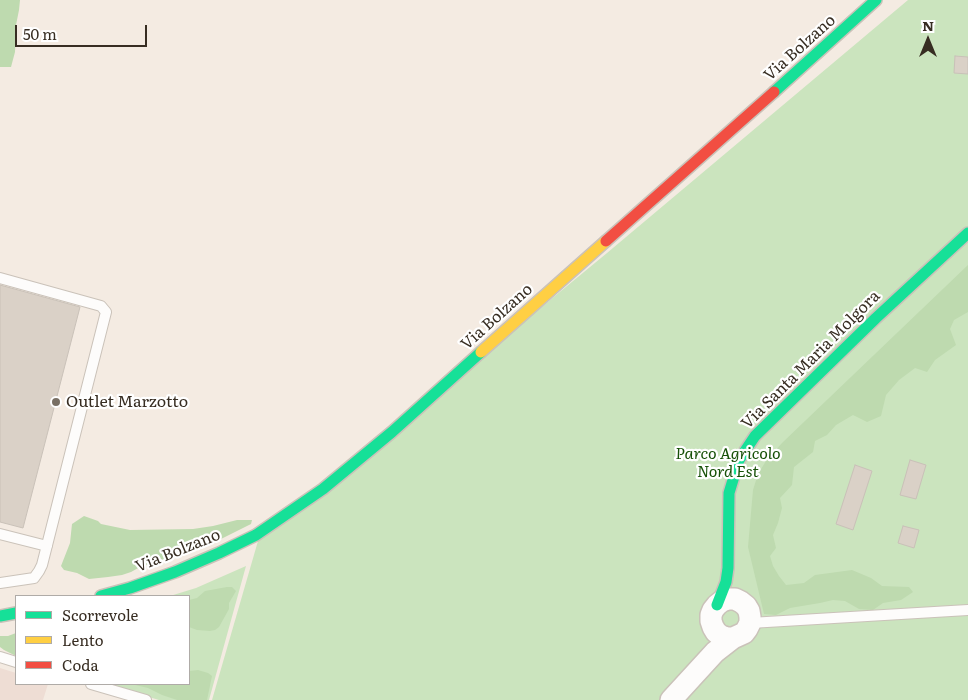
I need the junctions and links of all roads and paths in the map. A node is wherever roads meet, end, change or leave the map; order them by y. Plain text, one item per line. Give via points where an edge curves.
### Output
1 (876, 0) edge
2 (968, 233) edge
3 (0, 278) edge
4 (0, 534) edge
5 (47, 546) junction
6 (728, 568) junction
7 (0, 583) edge
8 (104, 595) edge
9 (741, 602) junction
10 (716, 604) junction
11 (968, 610) edge
12 (15, 613) edge
13 (0, 616) edge
14 (750, 623) junction
15 (713, 627) junction
16 (733, 638) junction
17 (0, 657) edge
18 (15, 662) edge
19 (701, 666) junction
20 (94, 685) edge
21 (146, 700) edge
22 (671, 700) edge

1 - 8 street, Via Bolzano via 323,489 256,535 219,553 175,572
2 - 6 street, Via Santa Maria Molgora via 755,436 739,460 730,493
3 - 5 lane via 101,306 106,312
4 - 5 lane
5 - 7 lane via 42,565 34,578
6 - 9 street
6 - 10 street, Via Santa Maria Molgora via 726,582
9 - 10 street via 728,599
9 - 14 street via 749,611
10 - 15 street via 711,615
11 - 14 lane
12 - 13 street
14 - 16 street via 744,633
15 - 16 street via 721,636
15 - 19 street
16 - 19 street
17 - 18 lane
19 - 22 street
20 - 21 lane

